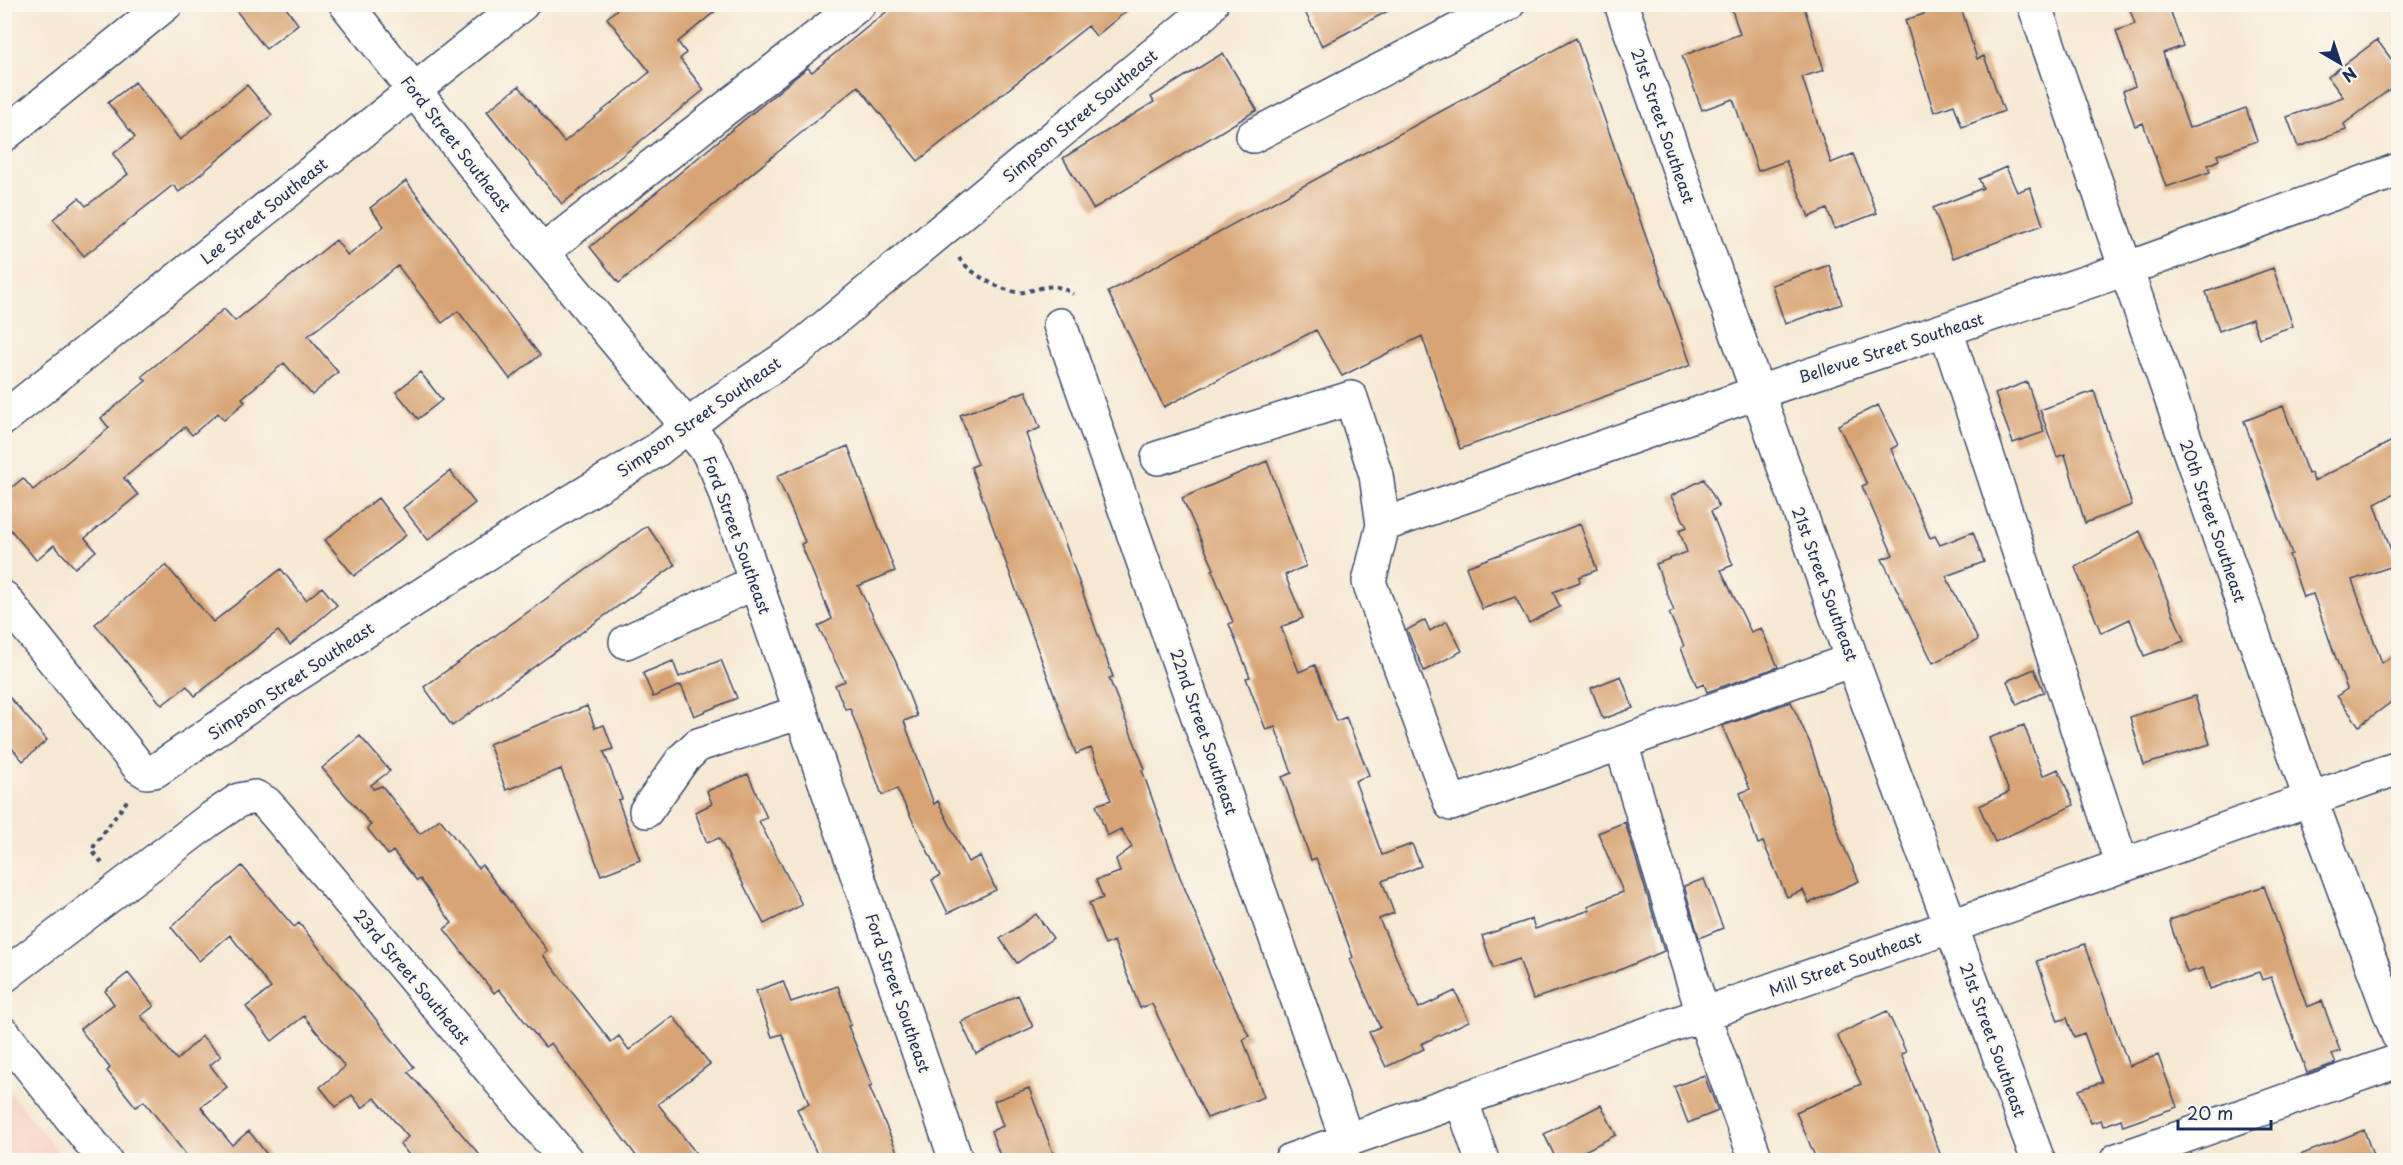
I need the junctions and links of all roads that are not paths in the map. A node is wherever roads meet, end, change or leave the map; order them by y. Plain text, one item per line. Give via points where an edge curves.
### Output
1 (166, 4) edge
2 (346, 4) edge
3 (522, 4) edge
4 (859, 4) edge
5 (1211, 4) edge
6 (1621, 4) edge
7 (2034, 4) edge
8 (1508, 5) edge
9 (415, 91) junction
10 (4, 135) edge
11 (1253, 136) dead end
12 (2398, 170) edge
13 (542, 252) junction
14 (2126, 269) junction
15 (1060, 325) road end
16 (1946, 330) junction
17 (1756, 393) junction
18 (4, 418) edge
19 (686, 427) junction
20 (1158, 458) dead end
21 (1383, 525) junction
22 (756, 582) junction
23 (4, 598) edge
24 (626, 642) dead end
25 (1852, 660) junction
26 (801, 712) junction
27 (1621, 743) junction
28 (2398, 768) edge
29 (2310, 798) junction
30 (646, 812) dead end
31 (2122, 865) junction
32 (1951, 925) junction
33 (4, 976) edge
34 (1703, 1014) junction
35 (4, 1035) edge
36 (2398, 1035) edge
37 (2398, 1061) edge
38 (1462, 1102) junction
39 (1347, 1140) junction
40 (105, 1161) edge
41 (566, 1161) edge
42 (956, 1161) edge
43 (1291, 1161) edge
44 (1482, 1161) edge
45 (1756, 1161) edge
46 (2038, 1161) edge
47 (2117, 1161) edge

1 - 10 street
2 - 9 street, Ford Street Southeast
3 - 9 street, Lee Street Southeast
4 - 13 street
5 - 19 street, Simpson Street Southeast via 815,336
6 - 17 street, 21st Street Southeast
7 - 14 street, 20th Street Southeast
8 - 11 street
9 - 13 street, Ford Street Southeast
9 - 18 street, Lee Street Southeast
12 - 14 street, Bellevue Street Southeast
13 - 19 street, Ford Street Southeast
14 - 16 street, Bellevue Street Southeast
14 - 29 street, 20th Street Southeast
15 - 39 street, 22nd Street Southeast
16 - 17 street, Bellevue Street Southeast
16 - 31 street
17 - 21 street, Bellevue Street Southeast
17 - 25 street, 21st Street Southeast
19 - 22 street, Ford Street Southeast via 707,450 718,473
19 - 23 street, Simpson Street Southeast via 657,450 282,684 164,766 147,772 139,767
20 - 21 street via 1351,398 1376,475
21 - 27 street via 1369,582 1450,804
22 - 24 street
22 - 26 street, Ford Street Southeast
25 - 27 street
25 - 32 street, 21st Street Southeast
26 - 30 street via 698,745 683,759
26 - 42 street, Ford Street Southeast
27 - 34 street
28 - 29 street, Mill Street Southeast
29 - 31 street, Mill Street Southeast
29 - 36 street, 20th Street Southeast
31 - 32 street, Mill Street Southeast
32 - 34 street, Mill Street Southeast
32 - 46 street, 21st Street Southeast
33 - 41 street, 23rd Street Southeast via 209,820 239,800 255,797 276,814
34 - 38 street, Mill Street Southeast
34 - 45 street
35 - 40 street
37 - 47 street
38 - 39 street, Mill Street Southeast
38 - 44 street
39 - 43 street, Mill Street Southeast

